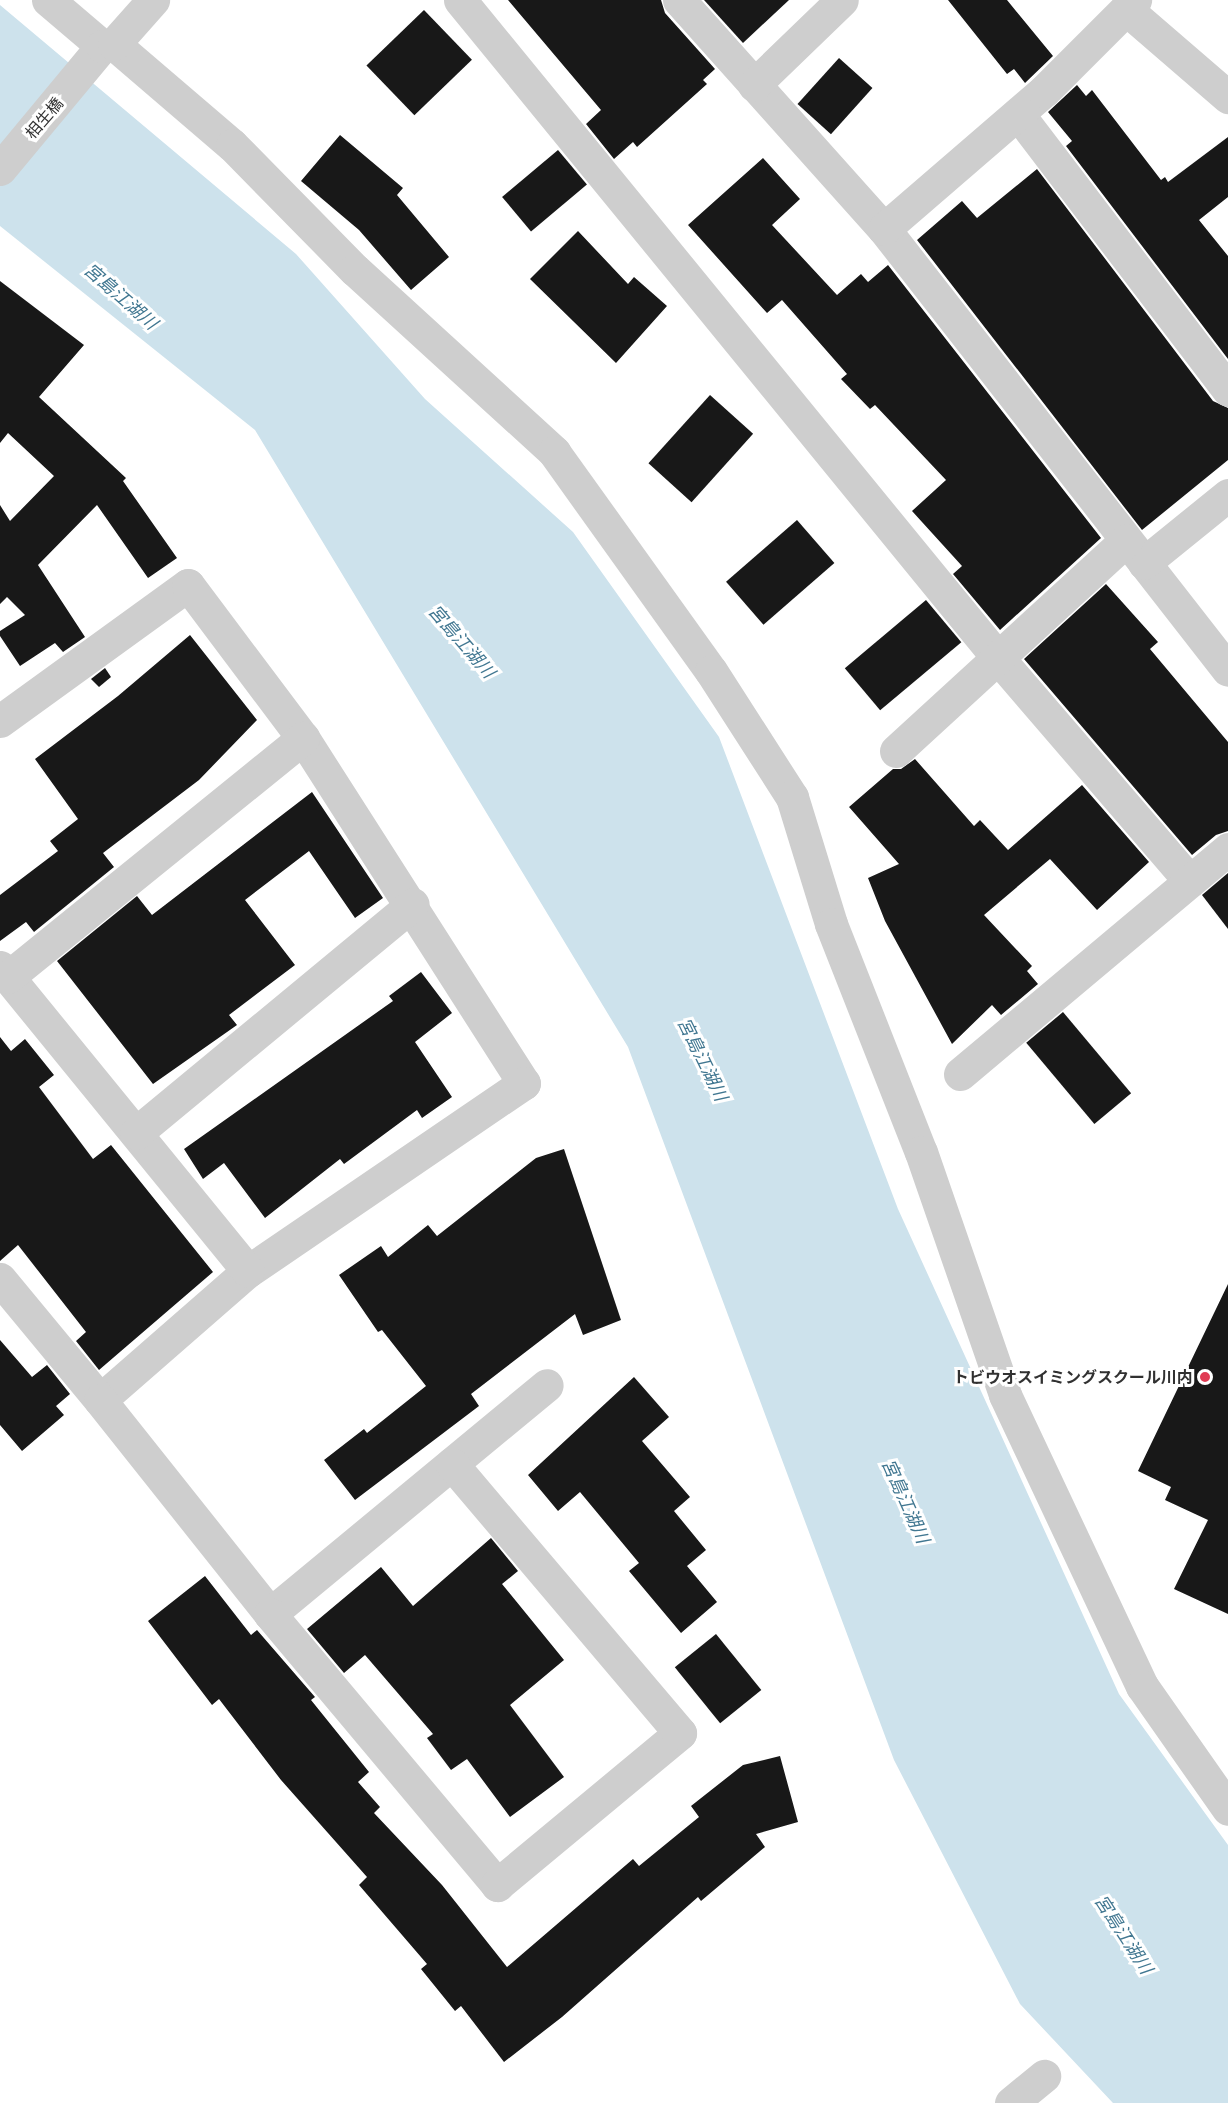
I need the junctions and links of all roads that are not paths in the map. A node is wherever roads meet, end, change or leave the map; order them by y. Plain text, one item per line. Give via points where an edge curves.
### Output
1 (48, 0) edge
2 (153, 0) edge
3 (460, 0) edge
4 (679, 0) edge
5 (842, 0) edge
6 (1130, 5) edge
7 (101, 52) junction
8 (754, 85) junction
9 (1228, 97) edge
10 (1018, 114) junction
11 (0, 169) edge
12 (884, 229) junction
13 (1228, 390) edge
14 (1228, 495) edge
15 (1135, 551) junction
16 (998, 658) junction
17 (1228, 670) edge
18 (5, 708) edge
19 (303, 738) junction
20 (896, 751) dead end
21 (1228, 849) edge
22 (1190, 881) junction
23 (413, 904) junction
24 (4, 972) edge
25 (960, 1074) dead end
26 (136, 1133) junction
27 (248, 1271) junction
28 (0, 1279) edge
29 (547, 1385) dead end
30 (100, 1400) junction
31 (452, 1464) junction
32 (270, 1614) junction
33 (1228, 1809) edge
34 (1044, 2076) dead end
35 (1011, 2103) edge

1 - 7 street
2 - 7 street, 相生橋
3 - 16 street
4 - 8 street
5 - 8 street
6 - 9 street
6 - 10 street
7 - 11 street, 相生橋
7 - 33 street via 232,145 355,270 554,452 711,671 792,797 831,924 921,1152 1005,1395 1142,1686
8 - 12 street
10 - 12 street
10 - 13 street
12 - 15 street
14 - 15 street
15 - 16 street
15 - 17 street
16 - 20 street
16 - 22 street
18 - 19 street via 188,585
19 - 23 street
19 - 24 street
21 - 22 street
22 - 25 street
23 - 26 street
23 - 27 street via 524,1083
24 - 26 street
26 - 27 street
27 - 30 street
28 - 30 street
29 - 31 street
30 - 32 street
31 - 32 street
31 - 32 street via 680,1733 515,1870 496,1885
34 - 35 street

